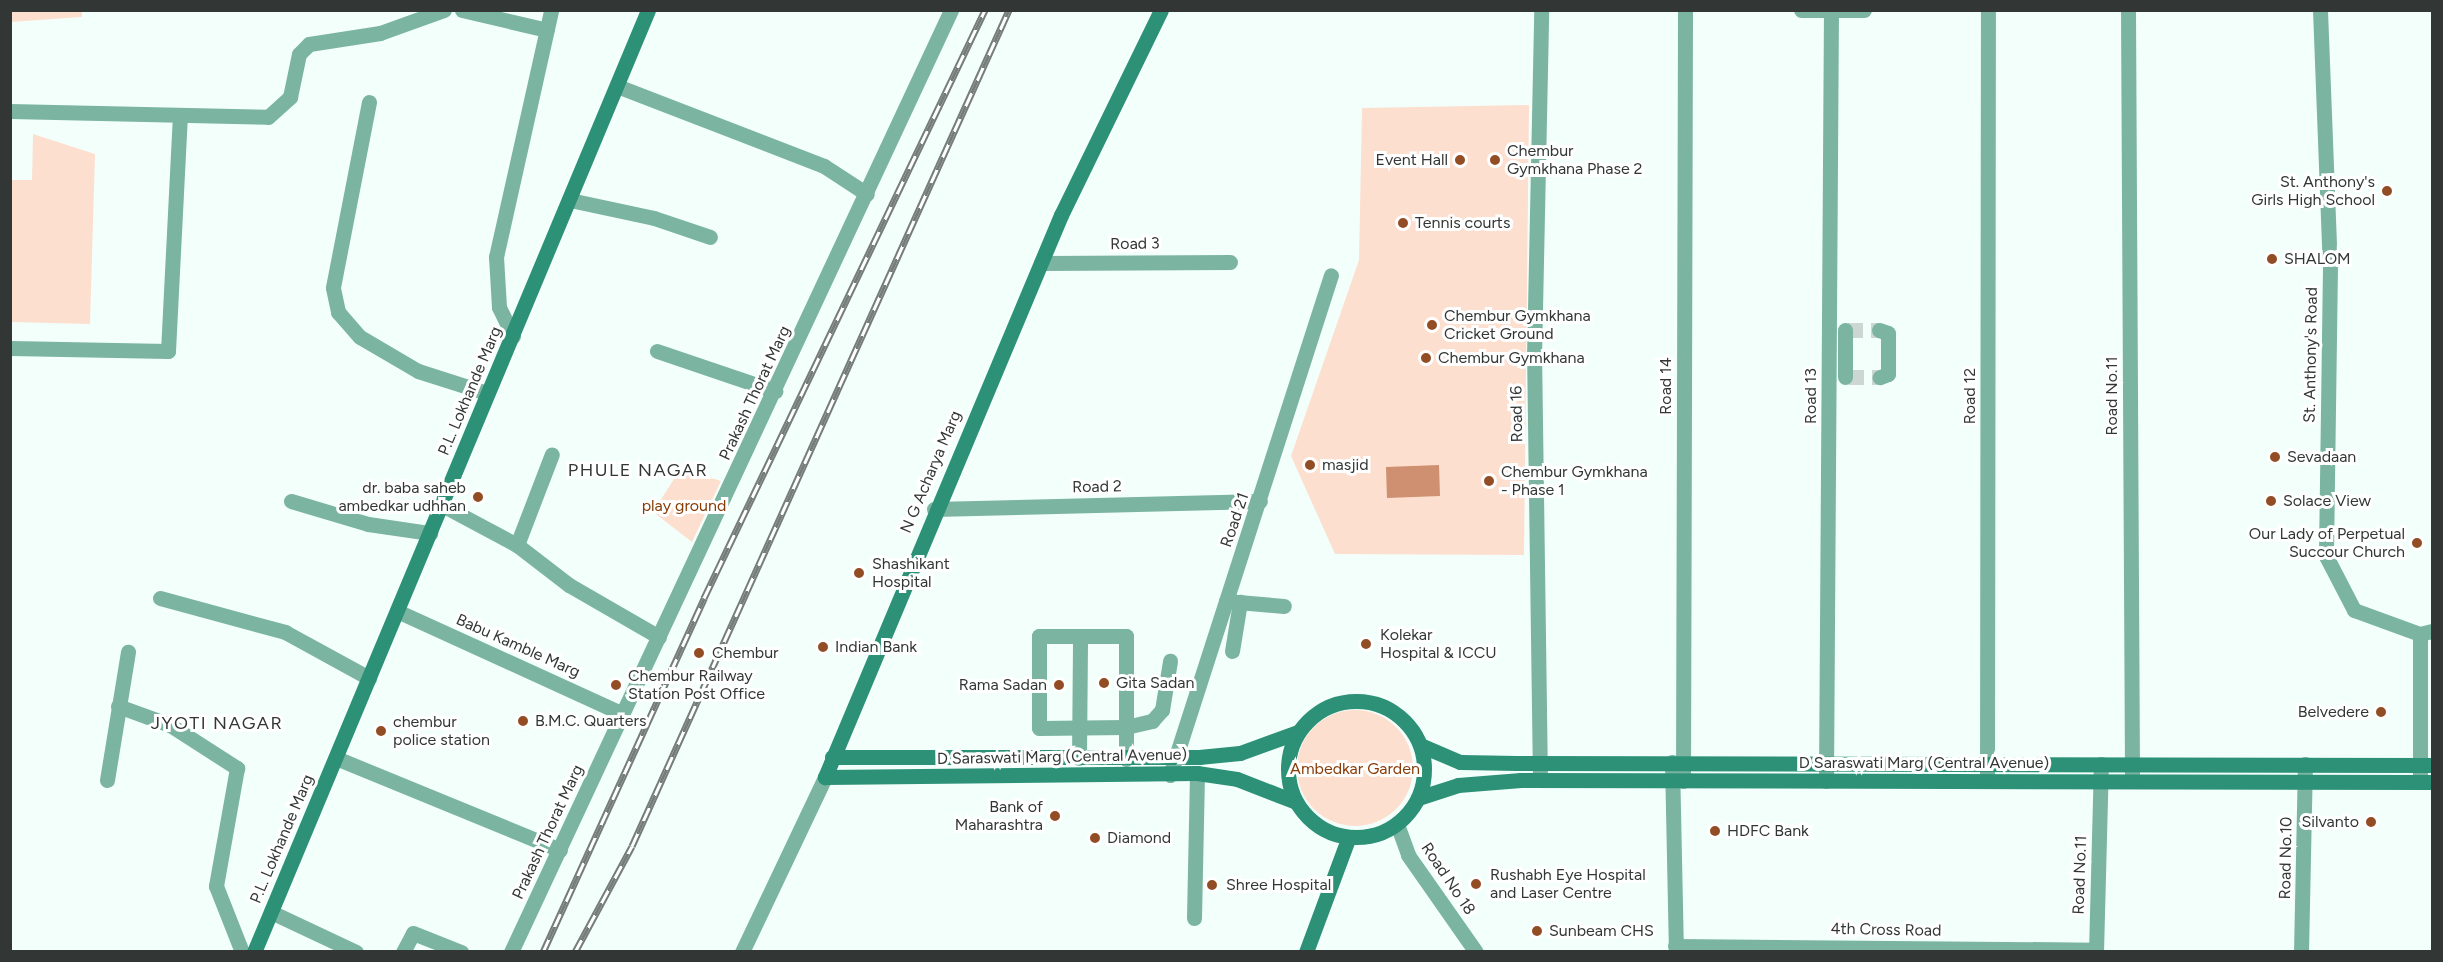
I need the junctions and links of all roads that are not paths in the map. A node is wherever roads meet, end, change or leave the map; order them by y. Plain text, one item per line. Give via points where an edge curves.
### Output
1 (444, 10) edge
2 (462, 10) edge
3 (551, 10) edge
4 (648, 10) edge
5 (951, 10) edge
6 (1161, 10) edge
7 (1541, 10) edge
8 (1685, 10) edge
9 (1801, 10) edge
10 (1864, 10) edge
11 (1988, 10) edge
12 (2128, 10) edge
13 (2320, 10) edge
14 (1815, 11) edge
15 (1831, 11) edge
16 (547, 30) junction
17 (617, 86) junction
18 (369, 102) dead end
19 (10, 111) edge
20 (180, 115) junction
21 (867, 194) junction
22 (570, 200) junction
23 (710, 237) dead end
24 (1230, 261) dead end
25 (1041, 263) junction
26 (1331, 275) dead end
27 (1829, 330) junction
28 (1880, 330) dead end
29 (513, 336) junction
30 (10, 348) edge
31 (657, 351) dead end
32 (1829, 377) junction
33 (1880, 377) dead end
34 (775, 391) junction
35 (488, 393) junction
36 (552, 454) dead end
37 (291, 501) dead end
38 (1260, 501) junction
39 (442, 505) junction
40 (934, 509) junction
41 (430, 533) junction
42 (517, 545) junction
43 (159, 598) dead end
44 (1233, 601) junction
45 (1284, 606) dead end
46 (397, 611) junction
47 (2426, 633) edge
48 (1080, 636) junction
49 (659, 637) junction
50 (1214, 637) junction
51 (128, 652) dead end
52 (1170, 661) dead end
53 (369, 678) junction
54 (118, 706) junction
55 (623, 714) junction
56 (1080, 727) junction
57 (1126, 727) junction
58 (1299, 732) junction
59 (1420, 745) junction
60 (832, 757) junction
61 (336, 758) junction
62 (1079, 758) junction
63 (1126, 759) junction
64 (1173, 759) junction
65 (1677, 762) junction
66 (1540, 763) junction
67 (1827, 764) junction
68 (1987, 764) junction
69 (2101, 764) junction
70 (2132, 764) junction
71 (2305, 764) junction
72 (2426, 765) edge
73 (1197, 773) junction
74 (1170, 775) junction
75 (825, 777) junction
76 (107, 780) dead end
77 (1540, 780) junction
78 (1678, 781) junction
79 (1826, 781) junction
80 (1987, 781) junction
81 (2101, 781) junction
82 (2132, 781) junction
83 (2305, 782) junction
84 (2426, 782) edge
85 (1418, 798) junction
86 (1296, 802) junction
87 (1396, 824) junction
88 (1348, 839) junction
89 (560, 850) junction
90 (271, 912) junction
91 (1194, 918) dead end
92 (1676, 949) edge
93 (242, 951) edge
94 (254, 951) edge
95 (356, 951) edge
96 (403, 951) edge
97 (461, 951) edge
98 (511, 951) edge
99 (742, 951) edge
100 (1306, 951) edge
101 (1476, 951) edge
102 (2096, 951) edge
103 (2301, 951) edge

1 - 20 street via 380,33 309,44 299,54 290,97 268,117
2 - 16 street
3 - 16 street
4 - 17 main road, P.L. Lokhande Marg
5 - 21 street, Prakash Thorat Marg
6 - 25 main road, N G Acharya Marg
7 - 66 street, Road 16 via 1534,357
8 - 65 street, Road 14
9 - 14 street
10 - 15 street
11 - 68 street, Road 12
12 - 70 street, Road No.11
13 - 47 street, St. Anthony's Road via 2330,266 2326,556 2354,610
14 - 15 street
15 - 27 street, Road 13
16 - 29 street via 496,257 499,308
17 - 21 street via 824,166
17 - 22 main road, P.L. Lokhande Marg
18 - 35 street via 333,288 338,312 360,337 418,371
19 - 20 street
20 - 30 street via 168,351
21 - 34 street, Prakash Thorat Marg
22 - 23 street via 654,218
22 - 29 main road, P.L. Lokhande Marg
24 - 25 street, Road 3
25 - 40 main road, N G Acharya Marg
26 - 38 street, Road 21
27 - 32 street, Road 13
27 - 32 street via 1847,330 1847,377
28 - 33 street via 1888,333 1888,374
29 - 35 main road, P.L. Lokhande Marg
31 - 34 street
32 - 67 street, Road 13
34 - 49 street, Prakash Thorat Marg
35 - 39 main road, P.L. Lokhande Marg
36 - 42 street
37 - 41 street via 368,524
38 - 40 street, Road 2
38 - 44 street, Road 21
39 - 41 main road, P.L. Lokhande Marg
39 - 42 street
40 - 60 main road, N G Acharya Marg
41 - 46 main road, P.L. Lokhande Marg
42 - 49 street via 569,585
43 - 53 street via 285,632
44 - 45 street
44 - 50 street, Road 21
44 - 50 street via 1233,645
46 - 53 main road, P.L. Lokhande Marg
46 - 55 street, Babu Kamble Marg
47 - 72 street
48 - 56 street
48 - 56 street via 1039,636 1039,729
48 - 57 street via 1126,636
49 - 55 street, Prakash Thorat Marg
50 - 64 street, Road 21
51 - 54 street
52 - 57 street via 1162,710 1152,721
53 - 61 main road, P.L. Lokhande Marg
54 - 76 street
54 - 93 street via 170,725 237,768 216,886
55 - 89 street, Prakash Thorat Marg
56 - 57 street
56 - 62 street
57 - 63 street
58 - 59 main road via 1328,706 1354,700 1380,705 1403,719
58 - 64 main road via 1240,753
58 - 86 main road via 1289,762
59 - 66 main road, D Saraswati Marg (Central Avenue) via 1460,762
59 - 85 main road via 1424,763
60 - 62 main road
60 - 75 main road, N G Acharya Marg
61 - 89 street
61 - 90 main road, P.L. Lokhande Marg
62 - 63 main road
63 - 64 main road
64 - 74 street, Road 21
65 - 66 main road, D Saraswati Marg (Central Avenue)
65 - 67 main road, D Saraswati Marg (Central Avenue)
65 - 78 street, Road 14
66 - 77 street, Road 16
67 - 68 main road, D Saraswati Marg (Central Avenue)
67 - 79 street, Road 13
68 - 69 main road, D Saraswati Marg (Central Avenue)
68 - 80 street, Road 12
69 - 70 main road, D Saraswati Marg (Central Avenue)
69 - 81 street, Road No.11
70 - 71 main road, D Saraswati Marg (Central Avenue)
70 - 82 street, Road No.11
71 - 72 main road, D Saraswati Marg (Central Avenue)
71 - 83 street, Road No.10
72 - 84 street
73 - 74 main road, D Saraswati Marg (Central Avenue)
73 - 86 main road, D Saraswati Marg (Central Avenue) via 1237,779
73 - 91 street
74 - 75 main road, D Saraswati Marg (Central Avenue)
75 - 99 street, N G Acharya Marg
77 - 78 main road, D Saraswati Marg (Central Avenue)
77 - 85 main road, D Saraswati Marg (Central Avenue) via 1458,785
78 - 79 main road, D Saraswati Marg (Central Avenue)
78 - 92 street, Road 14
79 - 80 main road, D Saraswati Marg (Central Avenue)
80 - 81 main road, D Saraswati Marg (Central Avenue)
81 - 82 main road, D Saraswati Marg (Central Avenue)
81 - 102 street, Road No.11
82 - 83 main road, D Saraswati Marg (Central Avenue)
83 - 84 main road, D Saraswati Marg (Central Avenue)
83 - 103 street, Road No.10
85 - 87 main road
86 - 88 main road via 1317,825
87 - 88 main road
87 - 101 street, Road No 18 via 1408,855
88 - 100 main road
89 - 98 street, Prakash Thorat Marg
90 - 94 main road, P.L. Lokhande Marg
90 - 95 street
92 - 102 street, 4th Cross Road
96 - 97 street via 413,933

